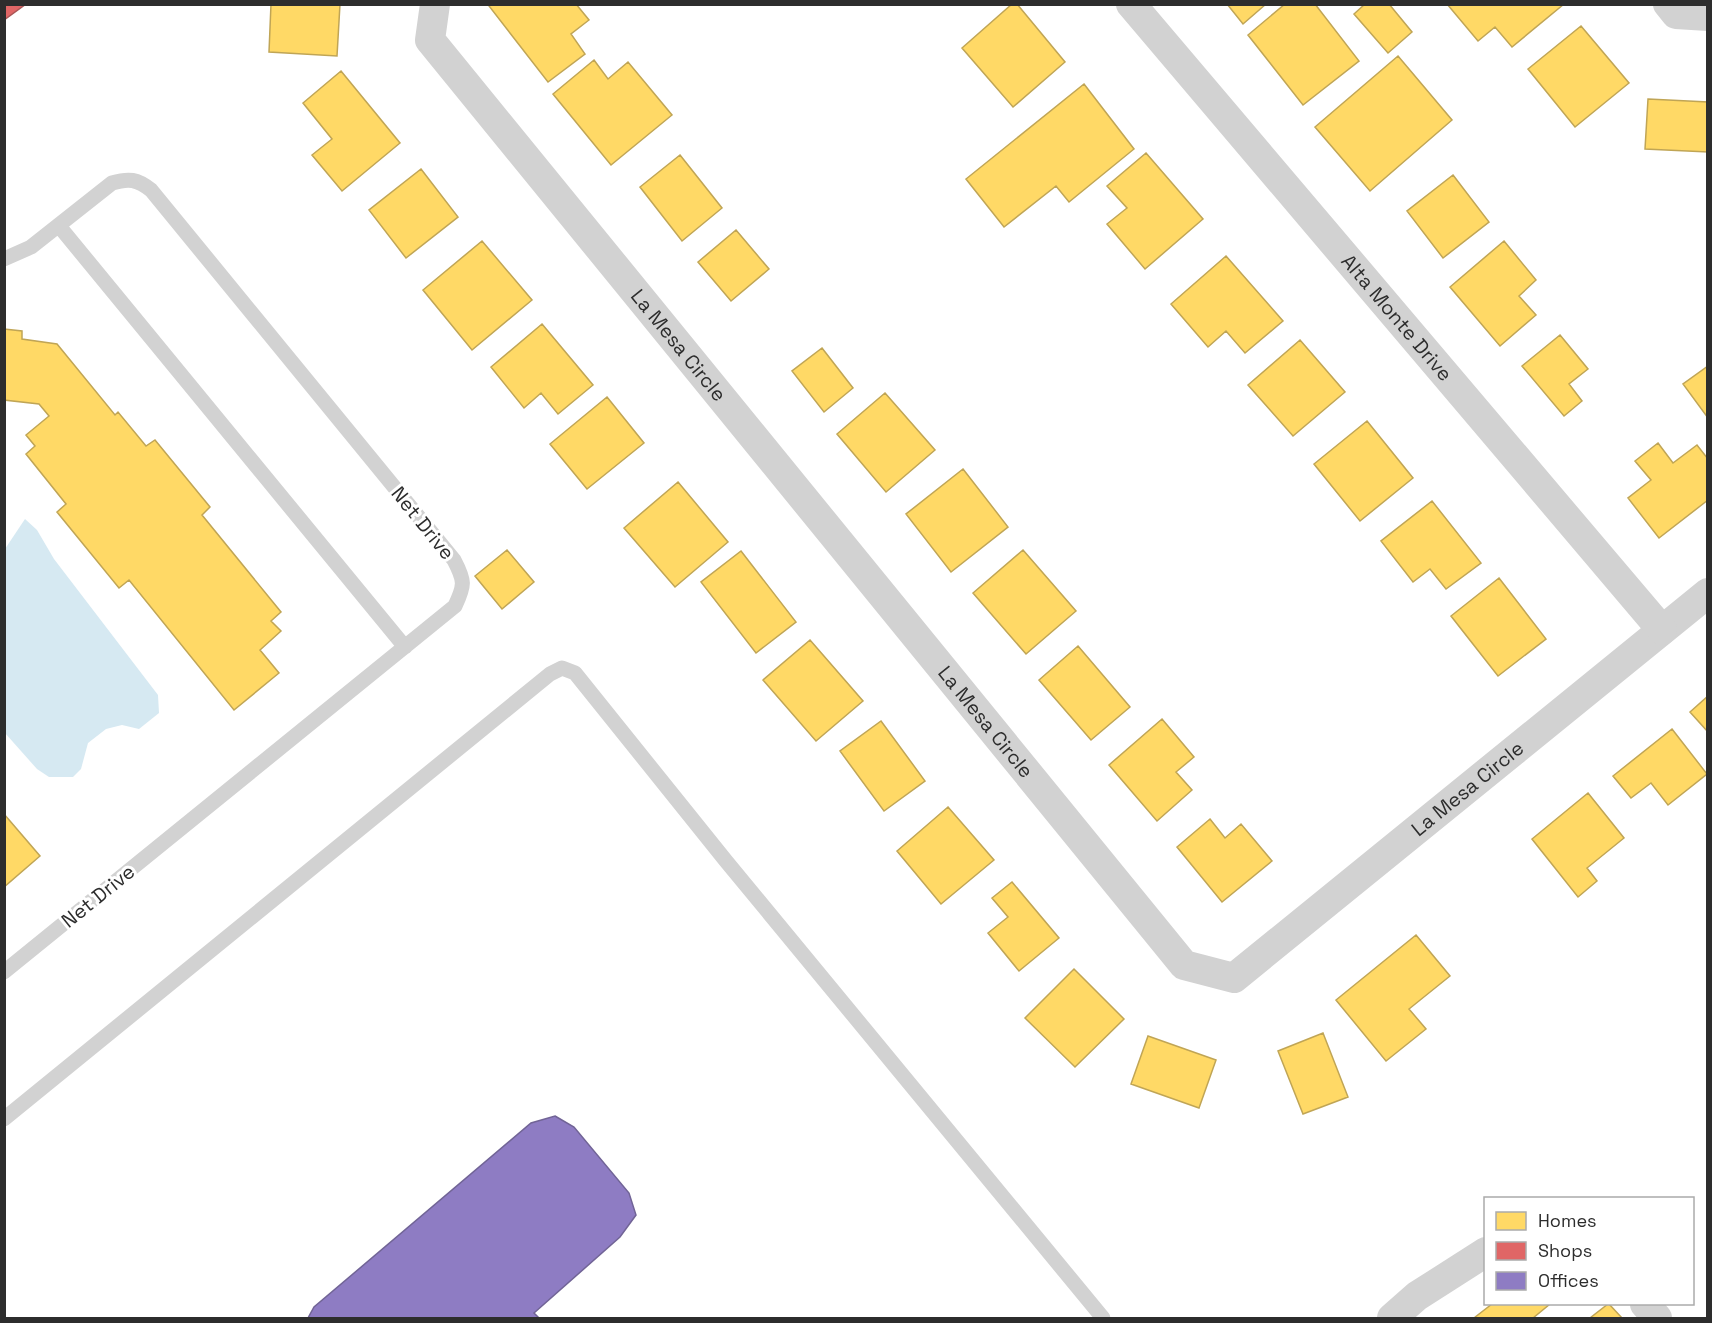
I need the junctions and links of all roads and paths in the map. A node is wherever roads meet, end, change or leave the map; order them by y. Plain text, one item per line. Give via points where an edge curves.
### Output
1 (435, 4) edge
2 (1131, 4) edge
3 (1668, 4) edge
4 (1707, 16) edge
5 (59, 226) junction
6 (4, 259) edge
7 (1707, 593) edge
8 (1662, 630) junction
9 (405, 647) junction
10 (4, 972) edge
11 (4, 1119) edge
12 (1484, 1253) edge
13 (1646, 1305) edge
14 (1103, 1318) edge
15 (1392, 1318) edge
16 (1657, 1318) edge

1 - 8 street, La Mesa Circle via 430,40 1184,965 1234,978
2 - 8 street, Alta Monte Drive
3 - 4 street via 1676,14
5 - 6 lane, Net Drive via 32,247
5 - 9 lane
5 - 9 lane, Net Drive via 112,183 141,181 152,190 454,560 463,578 455,606
7 - 8 street
9 - 10 lane, Net Drive
11 - 14 lane via 562,668 575,673
12 - 15 street via 1417,1296
13 - 16 street

